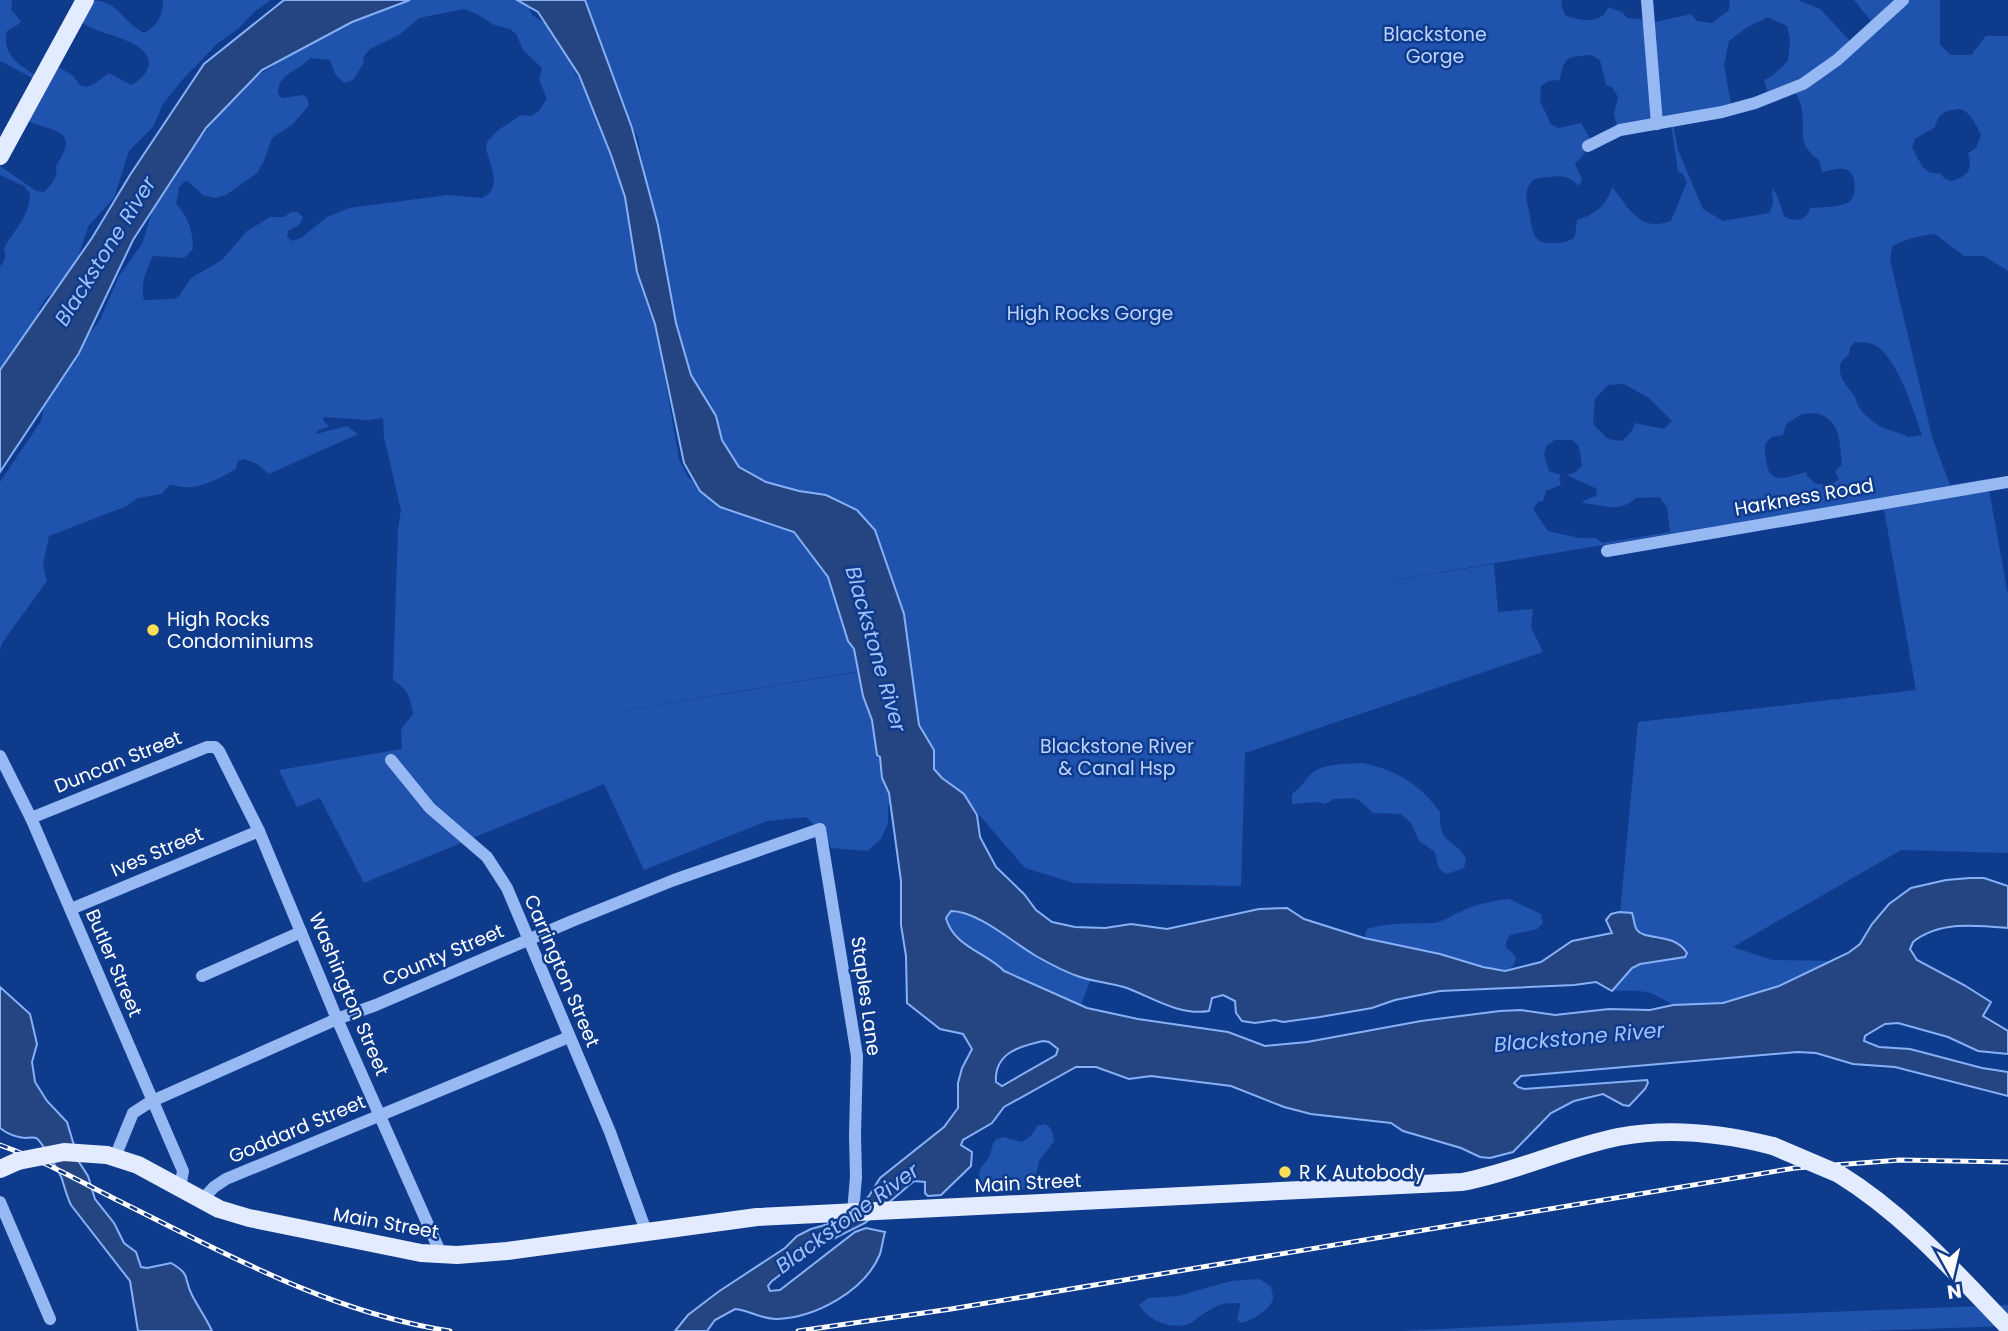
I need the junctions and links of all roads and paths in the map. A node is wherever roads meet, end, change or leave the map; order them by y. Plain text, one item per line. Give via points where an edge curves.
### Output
1 (85, 0) edge
2 (1647, 0) edge
3 (1903, 0) edge
4 (1657, 124) junction
5 (1588, 146) dead end
6 (0, 156) edge
7 (2008, 482) edge
8 (1607, 551) dead end
9 (219, 751) joint
10 (0, 756) edge
11 (391, 760) dead end
12 (31, 818) junction
13 (820, 829) joint
14 (259, 831) junction
15 (71, 909) junction
16 (301, 932) junction
17 (529, 940) junction
18 (202, 976) dead end
19 (337, 1020) junction
20 (569, 1037) junction
21 (153, 1101) junction
22 (379, 1115) junction
23 (111, 1156) junction
24 (0, 1169) edge
25 (180, 1188) junction
26 (202, 1200) junction
27 (0, 1202) edge
28 (854, 1207) junction
29 (646, 1231) junction
30 (441, 1254) junction
31 (50, 1319) dead end
32 (2003, 1321) edge

1 - 6 main road
2 - 4 street
3 - 4 street via 1803,84 1755,103
4 - 5 street via 1620,130
7 - 8 street, Harkness Road
9 - 12 street, Duncan Street via 207,747
9 - 14 street, Washington Street
10 - 12 street, Butler Street
11 - 17 street, Carrington Street via 430,808 487,857 507,888
12 - 15 street, Butler Street
13 - 17 street, County Street via 674,880
13 - 28 street, Staples Lane via 857,1056
14 - 15 street, Ives Street
14 - 16 street, Washington Street
15 - 21 street, Butler Street
16 - 18 street
16 - 19 street, Washington Street
17 - 19 street, County Street
17 - 20 street, Carrington Street
19 - 21 street, County Street
19 - 22 street, Washington Street
20 - 22 street, Goddard Street
20 - 29 street, Carrington Street
21 - 23 street, County Street via 133,1113
21 - 25 street, Butler Street via 183,1171
22 - 26 street, Goddard Street via 226,1180
22 - 30 street, Washington Street
23 - 24 main road, Main Street, bridge via 64,1152
23 - 25 main road, Main Street
25 - 26 main road, Main Street
26 - 30 main road, Main Street via 278,1225
27 - 31 street
28 - 29 main road, Main Street via 834,1213
28 - 32 main road, Main Street, bridge via 894,1210 1462,1182 1617,1138 1698,1133 1773,1146 1839,1174 1895,1214
29 - 30 main road, Main Street via 507,1251

